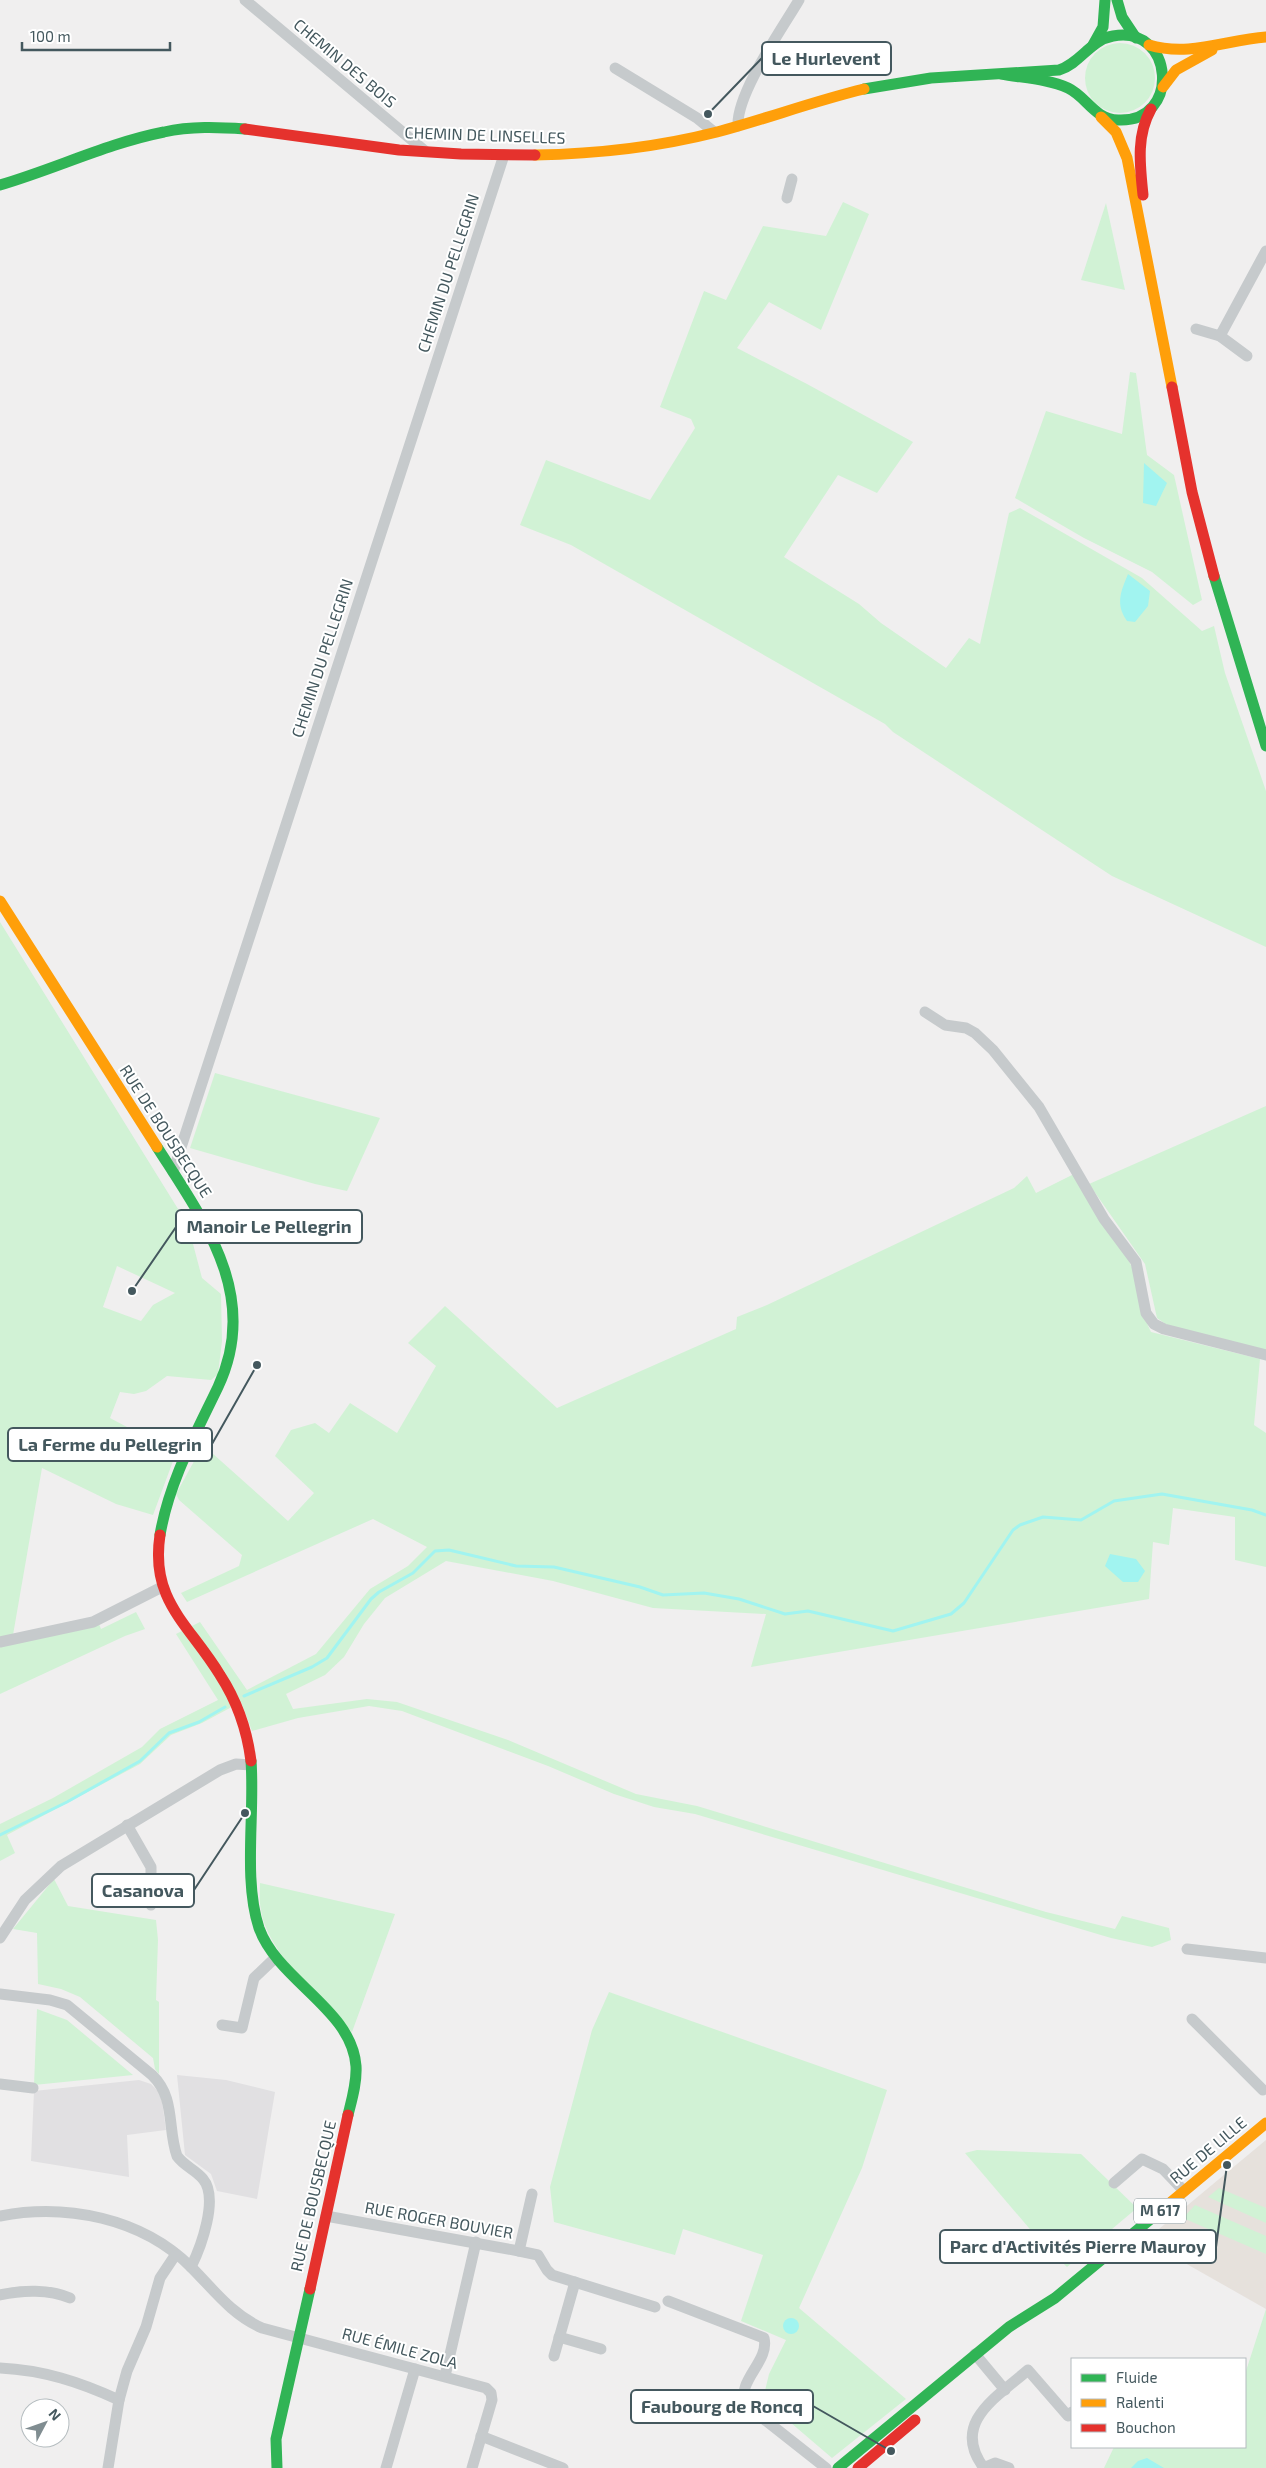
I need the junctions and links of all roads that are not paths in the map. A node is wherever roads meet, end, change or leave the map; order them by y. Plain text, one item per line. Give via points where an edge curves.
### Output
1 (245, 0) edge
2 (799, 0) edge
3 (1105, 0) edge
4 (1117, 0) edge
5 (1266, 37) edge
6 (1136, 38) junction
7 (1229, 42) junction
8 (1149, 45) junction
9 (1089, 49) junction
10 (615, 68) dead end
11 (1001, 74) junction
12 (1162, 89) junction
13 (1084, 100) junction
14 (1152, 107) junction
15 (1095, 112) junction
16 (738, 126) junction
17 (714, 132) junction
18 (425, 151) junction
19 (504, 155) junction
20 (792, 179) dead end
21 (0, 185) edge
22 (787, 198) dead end
23 (1266, 251) edge
24 (1150, 277) junction
25 (1196, 329) dead end
26 (1220, 336) junction
27 (1247, 356) dead end
28 (1266, 746) edge
29 (0, 901) edge
30 (925, 1012) dead end
31 (173, 1172) junction
32 (1266, 1355) edge
33 (162, 1586) junction
34 (0, 1642) edge
35 (251, 1765) junction
36 (127, 1825) junction
37 (151, 1905) dead end
38 (0, 1938) edge
39 (1186, 1949) dead end
40 (275, 1958) junction
41 (1266, 1958) edge
42 (0, 1994) edge
43 (1192, 2019) dead end
44 (222, 2025) dead end
45 (0, 2084) edge
46 (33, 2088) dead end
47 (1263, 2090) dead end
48 (1266, 2123) edge
49 (1114, 2183) dead end
50 (1184, 2191) junction
51 (532, 2194) dead end
52 (0, 2216) edge
53 (326, 2216) junction
54 (476, 2242) junction
55 (519, 2251) junction
56 (176, 2254) junction
57 (191, 2267) junction
58 (574, 2282) junction
59 (0, 2295) edge
60 (70, 2298) dead end
61 (1055, 2298) junction
62 (668, 2301) dead end
63 (655, 2307) dead end
64 (298, 2338) junction
65 (559, 2338) junction
66 (601, 2349) dead end
67 (975, 2354) junction
68 (554, 2356) dead end
69 (983, 2364) junction
70 (0, 2368) edge
71 (415, 2369) junction
72 (445, 2376) junction
73 (962, 2382) dead end
74 (1005, 2390) junction
75 (119, 2400) junction
76 (926, 2411) dead end
77 (1071, 2413) edge
78 (481, 2436) junction
79 (108, 2468) edge
80 (277, 2468) edge
81 (386, 2468) edge
82 (472, 2468) edge
83 (563, 2468) edge
84 (826, 2468) edge
85 (838, 2468) edge
86 (858, 2468) edge
87 (984, 2468) edge
88 (1009, 2468) edge

1 - 18 street, CHEMIN DES BOIS
2 - 16 street via 745,94 738,112
3 - 9 street via 1103,27
4 - 6 street via 1122,17
5 - 7 street
6 - 8 street
6 - 9 street via 1113,36
7 - 8 street via 1172,51
7 - 12 street via 1176,70
8 - 12 street via 1162,64
9 - 11 street via 1074,64 1063,69
9 - 13 street via 1078,78
10 - 17 street via 698,118
11 - 13 street via 1066,87
11 - 16 street, CHEMIN DE LINSELLES via 953,75 884,85
12 - 14 street
13 - 15 street
14 - 15 street via 1140,117 1124,121 1109,119
14 - 24 street via 1143,126 1141,146
15 - 24 street via 1116,132 1124,149
16 - 17 street, CHEMIN DE LINSELLES
17 - 19 street, CHEMIN DE LINSELLES via 585,153
18 - 19 street, CHEMIN DE LINSELLES
18 - 21 street, CHEMIN DE LINSELLES via 256,131 193,128 131,139 48,171
19 - 31 street, CHEMIN DU PELLEGRIN
20 - 22 street
23 - 26 street
24 - 28 street via 1194,501 1224,612
25 - 26 street
26 - 27 street
29 - 31 street, RUE DE BOUSBECQUE
30 - 32 street via 945,1025 966,1028 975,1033 1040,1107 1104,1220 1136,1262 1146,1313 1151,1321 1164,1329
31 - 33 street, RUE DE BOUSBECQUE via 219,1250 229,1283 233,1323 227,1365 165,1508 158,1560
33 - 34 street via 93,1622
33 - 35 street, RUE DE BOUSBECQUE via 168,1601 230,1691 243,1724
35 - 36 street via 236,1764 220,1770
35 - 40 street, RUE DE BOUSBECQUE via 254,1908 259,1930
36 - 37 street via 151,1867
36 - 38 street via 48,1876 25,1900
39 - 41 street
40 - 44 street via 254,1978 242,2028
40 - 53 street, RUE DE BOUSBECQUE via 343,2031 355,2060 354,2088
42 - 57 street via 50,2000 74,2009 160,2083 169,2103 177,2156 202,2178 210,2195 200,2245
43 - 47 street
45 - 46 street
48 - 50 street, RUE DE LILLE / M 617
49 - 50 street via 1142,2159 1163,2169
50 - 61 street, RUE DE LILLE / M 617
51 - 55 street, RUE ROGER BOUVIER
52 - 56 street, RUE ÉMILE ZOLA via 41,2211 106,2219 142,2233
53 - 54 street, RUE ROGER BOUVIER
53 - 64 street, RUE DE BOUSBECQUE
54 - 55 street, RUE ROGER BOUVIER
54 - 72 street
55 - 58 street via 538,2255 550,2274
56 - 57 street, RUE ÉMILE ZOLA
56 - 75 street via 160,2278
57 - 64 street, RUE ÉMILE ZOLA via 239,2316 269,2331
58 - 63 street
58 - 65 street
59 - 60 street via 38,2292
61 - 67 street, RUE DE LILLE / M 617 via 1018,2320
61 - 69 street, RUE DE LILLE / M 617 via 1034,2321
62 - 84 street via 764,2338 760,2360 743,2392 746,2405
64 - 71 street, RUE ÉMILE ZOLA
64 - 80 street, RUE DE BOUSBECQUE via 276,2439
65 - 66 street
65 - 68 street
67 - 69 street
67 - 85 street, RUE DE LILLE / M 617
69 - 73 street, RUE DE LILLE / M 617
69 - 74 street
70 - 75 street via 68,2379
71 - 72 street, RUE ÉMILE ZOLA
71 - 81 street
72 - 78 street, RUE ÉMILE ZOLA via 484,2386 491,2393 492,2400
74 - 77 street via 1028,2370 1068,2416
74 - 87 street via 982,2410 973,2430 972,2447
75 - 79 street
76 - 86 street
78 - 82 street
78 - 83 street
87 - 88 street via 995,2463

